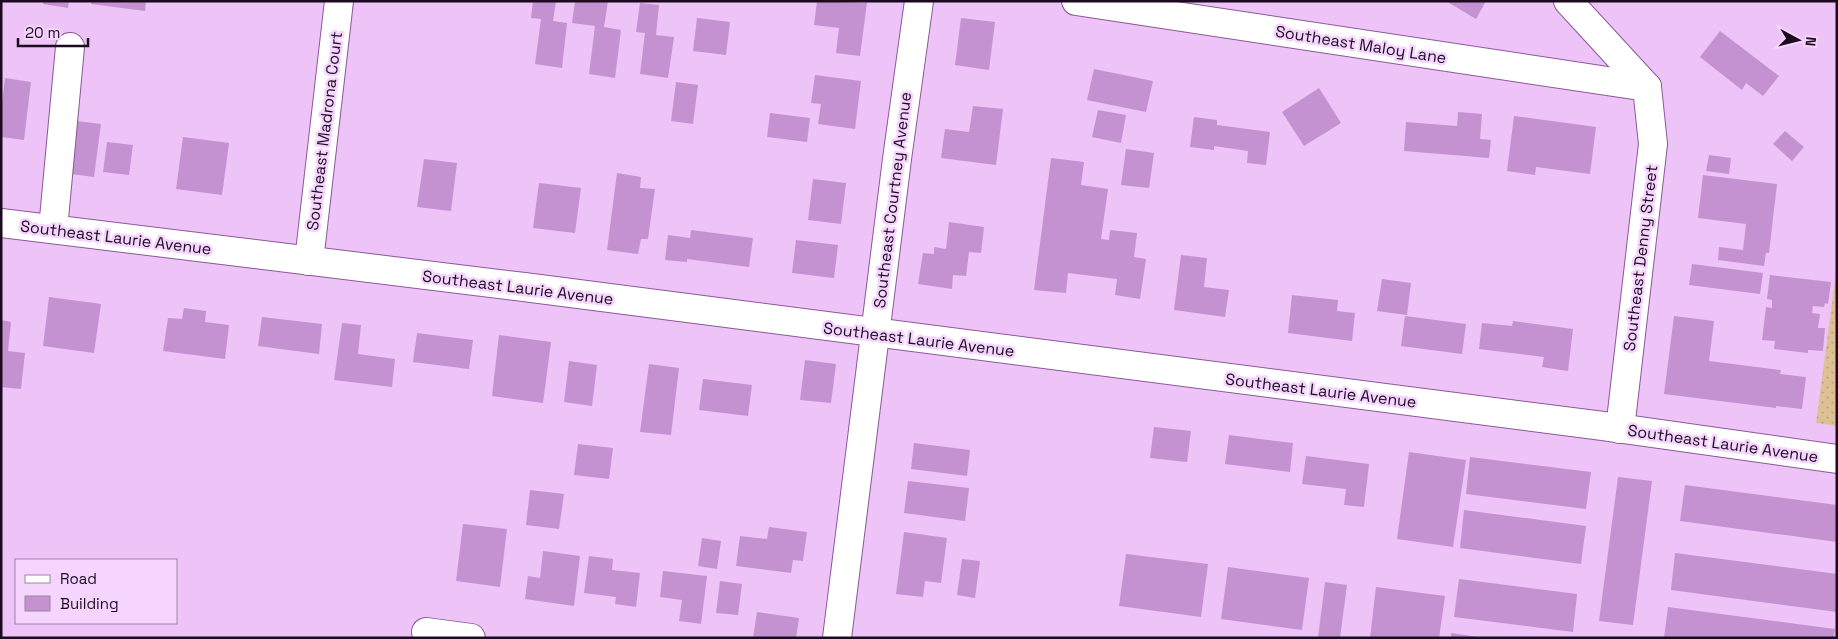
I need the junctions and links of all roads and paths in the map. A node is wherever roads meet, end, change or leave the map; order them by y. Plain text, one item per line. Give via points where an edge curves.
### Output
1 (339, 1) edge
2 (919, 1) edge
3 (1076, 1) edge
4 (1568, 1) edge
5 (70, 47) dead end
6 (1647, 87) junction
7 (1, 223) edge
8 (53, 229) junction
9 (309, 261) junction
10 (875, 333) junction
11 (1620, 429) junction
12 (1837, 459) edge
13 (426, 632) dead end
14 (471, 638) edge
15 (837, 638) edge

1 - 9 street, Southeast Madrona Court
2 - 10 street, Southeast Courtney Avenue
3 - 6 street, Southeast Maloy Lane
4 - 6 street
5 - 8 street
6 - 11 street, Southeast Denny Street via 1653,144
7 - 8 street, Southeast Laurie Avenue
8 - 9 street, Southeast Laurie Avenue
9 - 10 street, Southeast Laurie Avenue
10 - 11 street, Southeast Laurie Avenue
10 - 15 street, Southeast Courtney Avenue
11 - 12 street, Southeast Laurie Avenue
13 - 14 street

